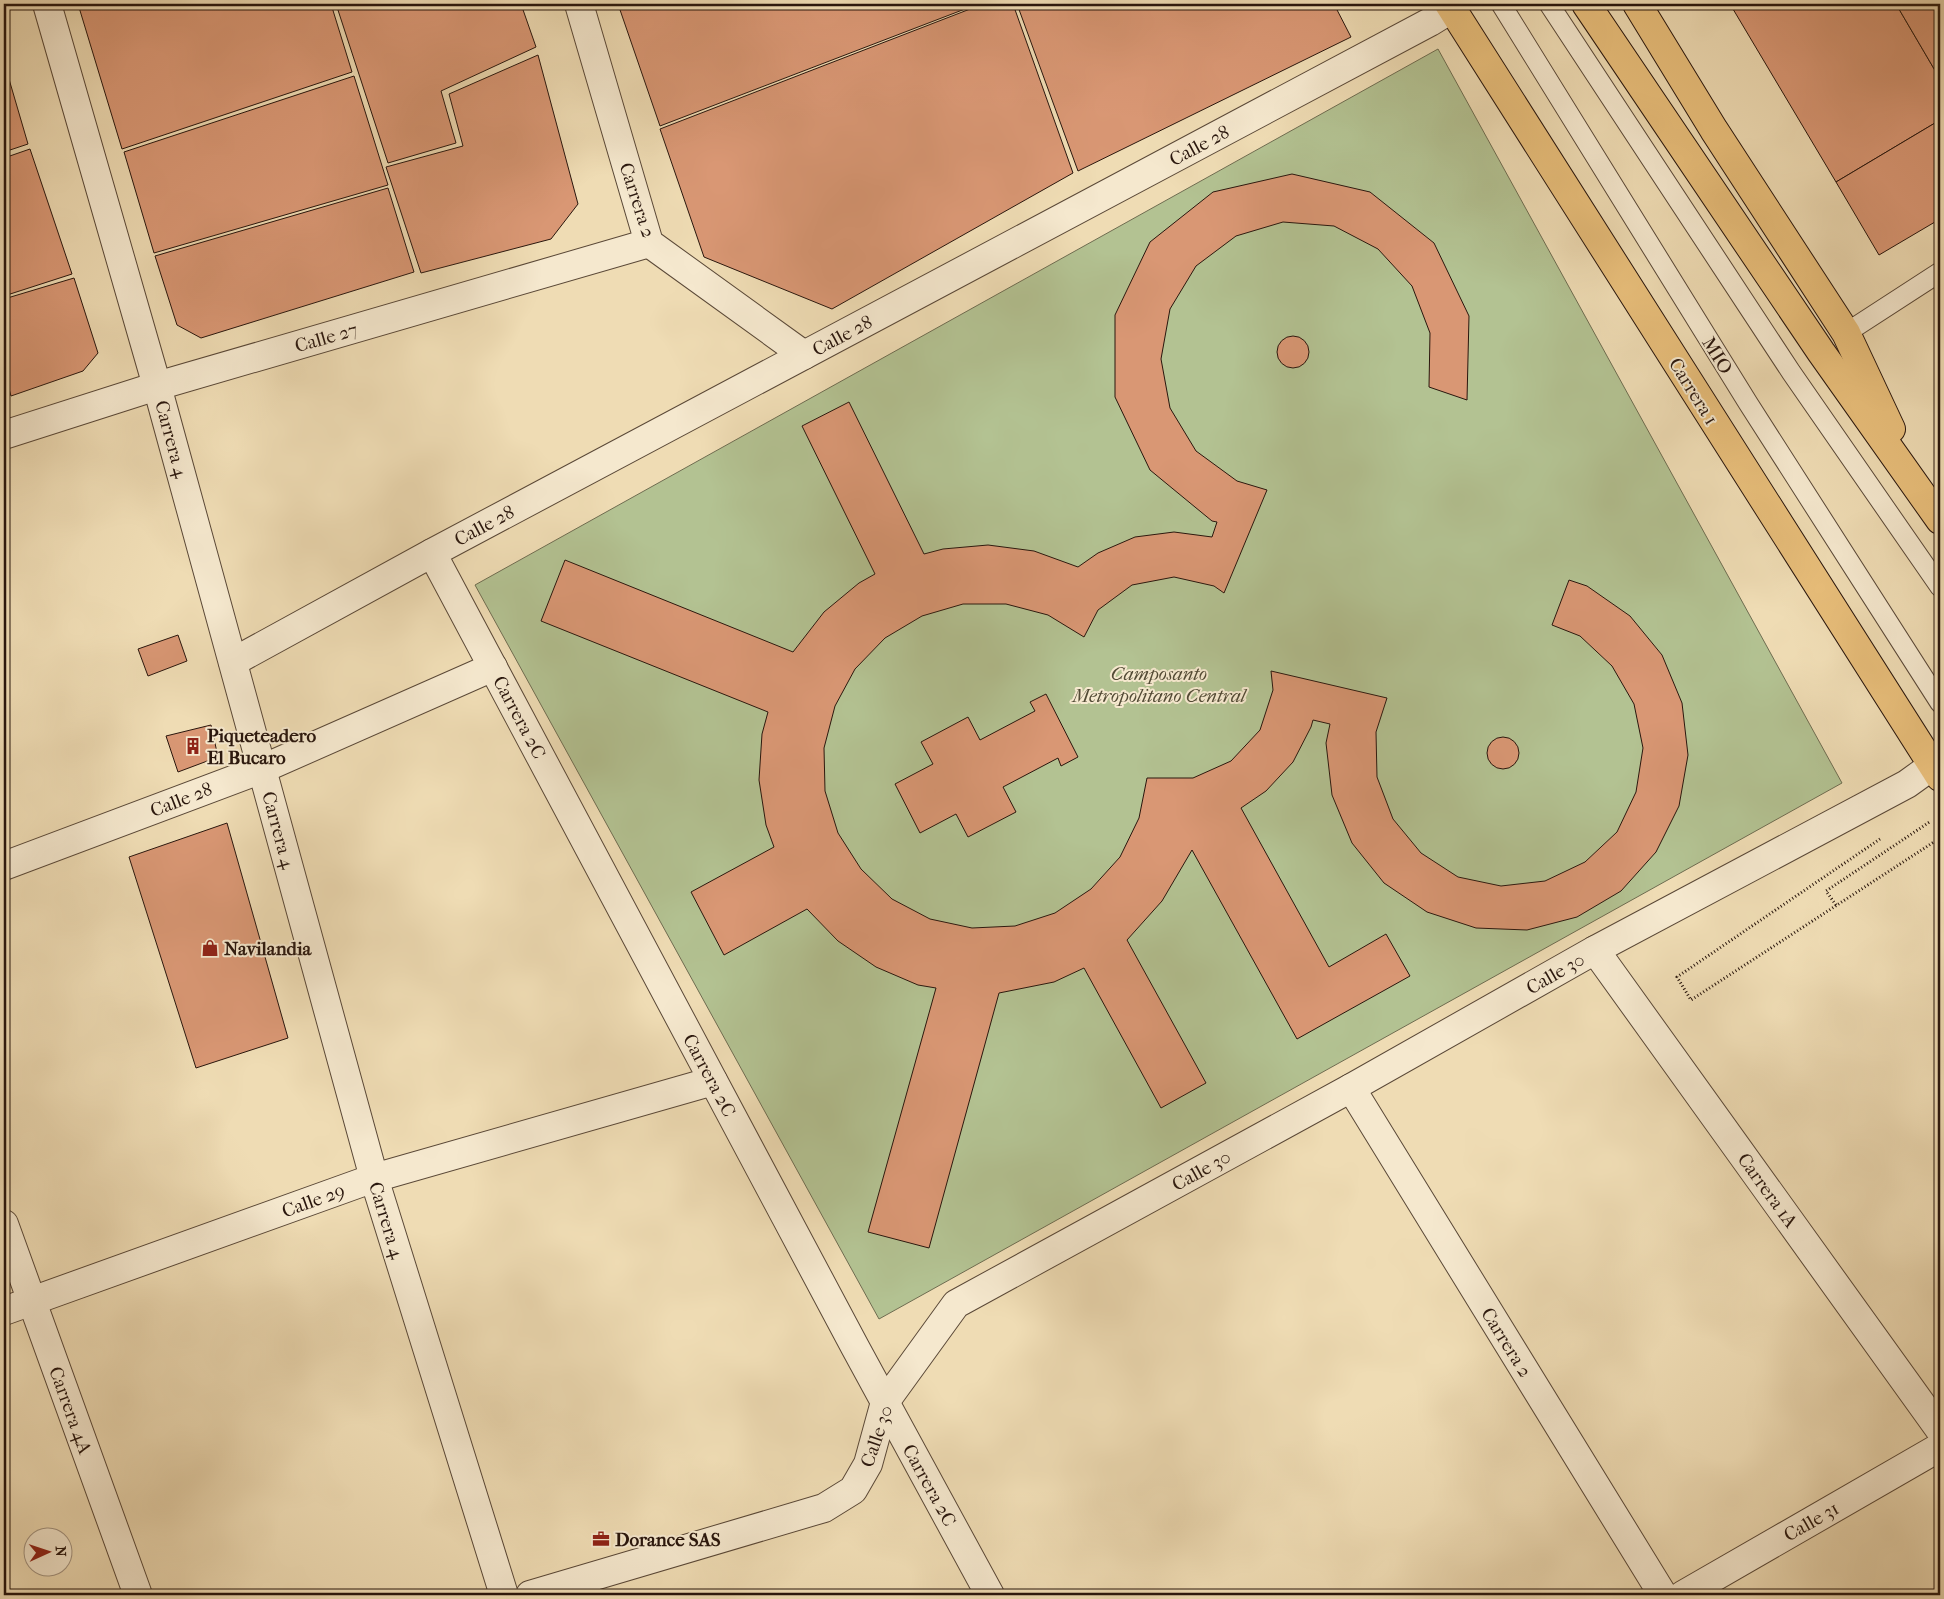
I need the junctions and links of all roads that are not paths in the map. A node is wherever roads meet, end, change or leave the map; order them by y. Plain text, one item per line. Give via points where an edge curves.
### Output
1 (47, 4) edge
2 (579, 4) edge
3 (1501, 4) edge
4 (1550, 4) edge
5 (1586, 4) edge
6 (1637, 4) edge
7 (1449, 5) edge
8 (650, 242) junction
9 (1940, 272) edge
10 (1846, 333) junction
11 (804, 355) junction
12 (157, 386) junction
13 (4, 435) edge
14 (1920, 491) junction
15 (1940, 520) edge
16 (432, 553) junction
17 (1940, 587) edge
18 (233, 662) junction
19 (493, 667) junction
20 (1940, 703) edge
21 (262, 769) junction
22 (1936, 771) edge
23 (4, 866) edge
24 (1595, 950) junction
25 (713, 1081) junction
26 (1351, 1088) junction
27 (374, 1178) junction
28 (4, 1224) edge
29 (32, 1301) junction
30 (4, 1311) edge
31 (885, 1402) junction
32 (1940, 1430) edge
33 (1940, 1447) edge
34 (138, 1595) edge
35 (504, 1595) edge
36 (530, 1595) edge
37 (990, 1595) edge
38 (1663, 1595) edge
39 (1683, 1595) edge

1 - 12 street, Carrera 4
2 - 8 street, Carrera 2
3 - 20 lane, MIO via 1748,402
4 - 17 lane via 1791,372
5 - 14 main road via 1820,352
6 - 10 main road via 1714,130
7 - 11 street, Calle 28 via 1430,22
7 - 22 main road, Carrera 1
8 - 11 street, Carrera 2
8 - 12 street, Calle 27
9 - 10 lane
10 - 14 main road
11 - 16 street, Calle 28
12 - 13 street, Calle 27
12 - 18 street, Carrera 4
14 - 15 main road
16 - 18 street, Calle 28
16 - 19 street, Carrera 2C
18 - 21 street, Carrera 4
19 - 21 street, Calle 28
19 - 25 street, Carrera 2C
21 - 23 street, Calle 28
21 - 27 street, Carrera 4
22 - 24 street, Calle 30
24 - 26 street, Calle 30
24 - 32 street, Carrera 1A
25 - 27 street, Calle 29
25 - 31 street, Carrera 2C
26 - 31 street, Calle 30 via 956,1304
26 - 38 street, Carrera 2
27 - 29 street, Calle 29
27 - 35 street, Carrera 4
28 - 29 street, Carrera 4A
29 - 30 street, Calle 29
29 - 34 street, Carrera 4A
31 - 36 street, Calle 30 via 868,1464 853,1490 824,1508
31 - 37 street, Carrera 2C
33 - 39 street, Calle 31

